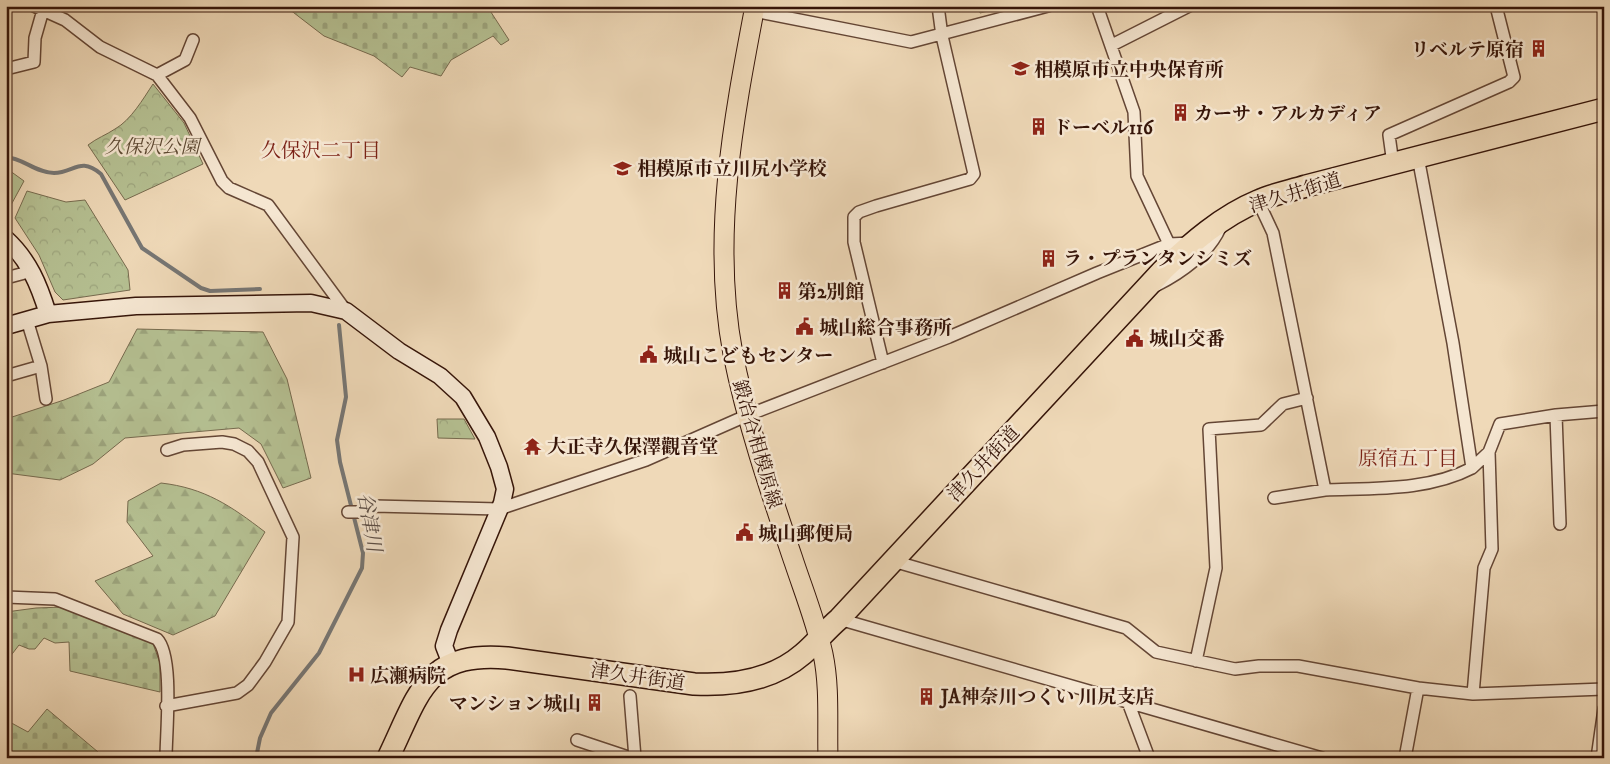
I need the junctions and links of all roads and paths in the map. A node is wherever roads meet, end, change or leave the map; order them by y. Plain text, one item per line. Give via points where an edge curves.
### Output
1 (938, 6) edge
2 (1048, 6) edge
3 (1097, 6) edge
4 (1189, 6) edge
5 (1496, 6) edge
6 (39, 8) edge
7 (755, 9) edge
8 (942, 36) junction
9 (193, 40) dead end
10 (1112, 45) junction
11 (6, 69) edge
12 (157, 75) junction
13 (1604, 109) edge
14 (1418, 157) junction
15 (1393, 164) junction
16 (1258, 201) junction
17 (1224, 220) junction
18 (6, 239) edge
19 (1192, 243) junction
20 (1170, 244) junction
21 (32, 271) junction
22 (6, 278) edge
23 (1147, 288) junction
24 (346, 311) junction
25 (48, 314) junction
26 (27, 320) junction
27 (6, 326) edge
28 (883, 363) junction
29 (41, 366) junction
30 (6, 376) edge
31 (1307, 398) junction
32 (46, 399) dead end
33 (1604, 411) edge
34 (748, 415) junction
35 (1556, 415) junction
36 (167, 450) dead end
37 (1489, 452) junction
38 (1472, 468) junction
39 (1325, 490) junction
40 (1274, 498) dead end
41 (498, 509) junction
42 (348, 512) dead end
43 (1560, 524) dead end
44 (893, 560) junction
45 (6, 598) edge
46 (838, 619) junction
47 (819, 639) junction
48 (1196, 661) junction
49 (451, 664) junction
50 (1418, 688) junction
51 (1604, 688) edge
52 (1474, 694) junction
53 (630, 696) dead end
54 (1128, 702) junction
55 (166, 706) junction
56 (1604, 709) edge
57 (577, 740) dead end
58 (166, 758) edge
59 (388, 758) edge
60 (633, 758) edge
61 (828, 758) edge
62 (1149, 758) edge
63 (1322, 758) edge
64 (1405, 758) edge
65 (1597, 758) edge

1 - 8 street
2 - 8 street
3 - 10 street
4 - 10 street
5 - 15 street via 1514,76 1509,82 1389,135
6 - 11 street via 34,62
6 - 12 street via 65,20 100,46
7 - 8 street via 911,42
7 - 34 main road, 鍛冶谷相模原線 via 731,137 724,229 730,336
8 - 28 street via 974,174 970,179 882,204 854,217 854,242
9 - 12 street via 185,60
10 - 20 street via 1134,112 1137,176
12 - 24 street via 190,118 222,181 230,188 268,205
13 - 14 highway, 津久井街道
14 - 15 highway, 津久井街道
14 - 38 street
15 - 16 highway, 津久井街道
16 - 17 highway, 津久井街道
16 - 31 street via 1273,233
17 - 19 highway, 津久井街道
17 - 23 street via 1201,254 1168,280
18 - 21 street via 25,258
19 - 20 street
19 - 23 highway, 津久井街道
20 - 28 street
21 - 22 street
21 - 25 street
23 - 44 highway, 津久井街道
24 - 25 street via 322,304 297,302 136,306
24 - 41 street via 399,351 440,376 468,404 487,437 503,481 504,493
25 - 26 street
26 - 27 street
26 - 29 street
28 - 34 street
29 - 30 street
29 - 32 street
31 - 39 street
31 - 48 street via 1283,404 1261,426 1209,429 1216,568
33 - 35 street
34 - 41 street via 624,468
34 - 47 main road, 鍛冶谷相模原線
35 - 37 street via 1500,424
35 - 43 street
36 - 55 street via 183,445 222,442 248,451 258,462 293,537 288,622 248,685 237,693
37 - 38 street
37 - 52 street via 1492,549 1484,568
38 - 39 street via 1441,481
39 - 40 street
41 - 42 street via 374,506 366,512
41 - 49 street via 446,638 444,646
44 - 46 highway, 津久井街道
44 - 48 street via 1126,628 1156,652
45 - 55 street via 55,598 157,639 163,646 168,670
46 - 47 highway, 津久井街道
46 - 54 street
47 - 49 highway, 津久井街道 via 789,663 754,679 732,684 694,684 490,657 463,659
47 - 61 main road, 鍛冶谷相模原線 via 825,669
48 - 50 street via 1239,669 1298,666
49 - 59 highway, 津久井街道 via 433,676 419,695
50 - 52 street
50 - 64 street
51 - 52 street
53 - 60 street
54 - 62 street
54 - 63 street
55 - 58 street
56 - 65 street
57 - 60 street

